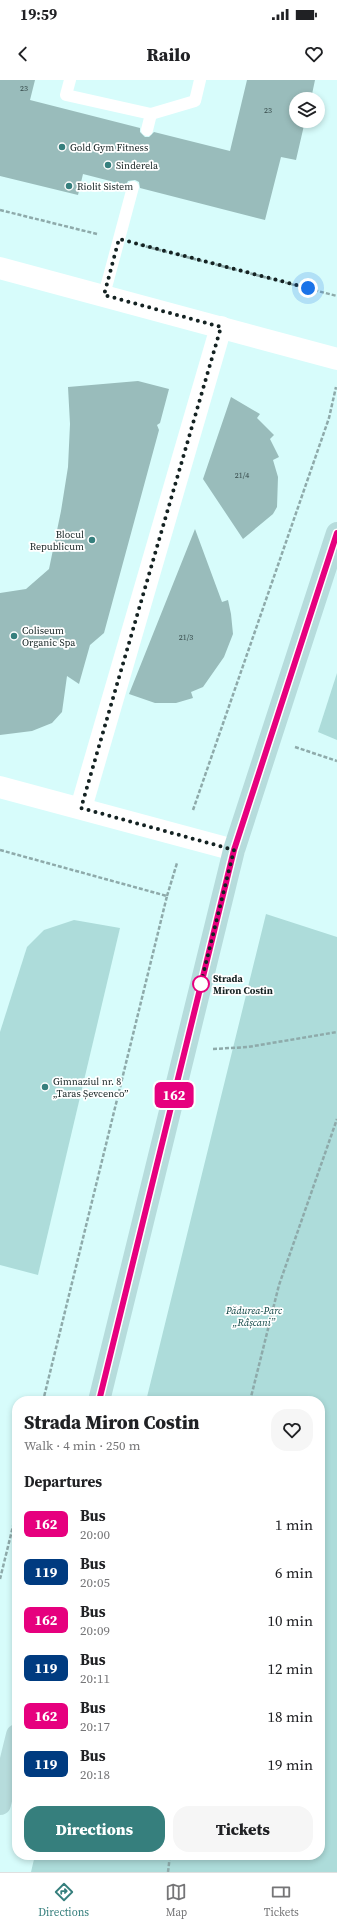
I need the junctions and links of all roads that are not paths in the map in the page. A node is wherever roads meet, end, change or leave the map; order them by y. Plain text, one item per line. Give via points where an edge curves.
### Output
1 (70, 80) edge
2 (200, 80) edge
3 (151, 114) junction
4 (147, 130) dead end
5 (133, 187) dead end
6 (0, 268) edge
7 (104, 295) junction
8 (221, 327) junction
9 (337, 359) edge
10 (337, 533) edge
11 (0, 787) edge
12 (81, 808) junction
13 (234, 850) junction
14 (100, 1396) edge
15 (12, 1755) edge
16 (0, 1804) edge

1 - 3 lane via 66,95
2 - 3 lane via 195,101
3 - 4 lane
5 - 7 lane
6 - 7 street
7 - 8 street
8 - 9 street
8 - 12 street
10 - 13 main road
11 - 12 street
12 - 13 street
13 - 14 main road
15 - 16 main road

